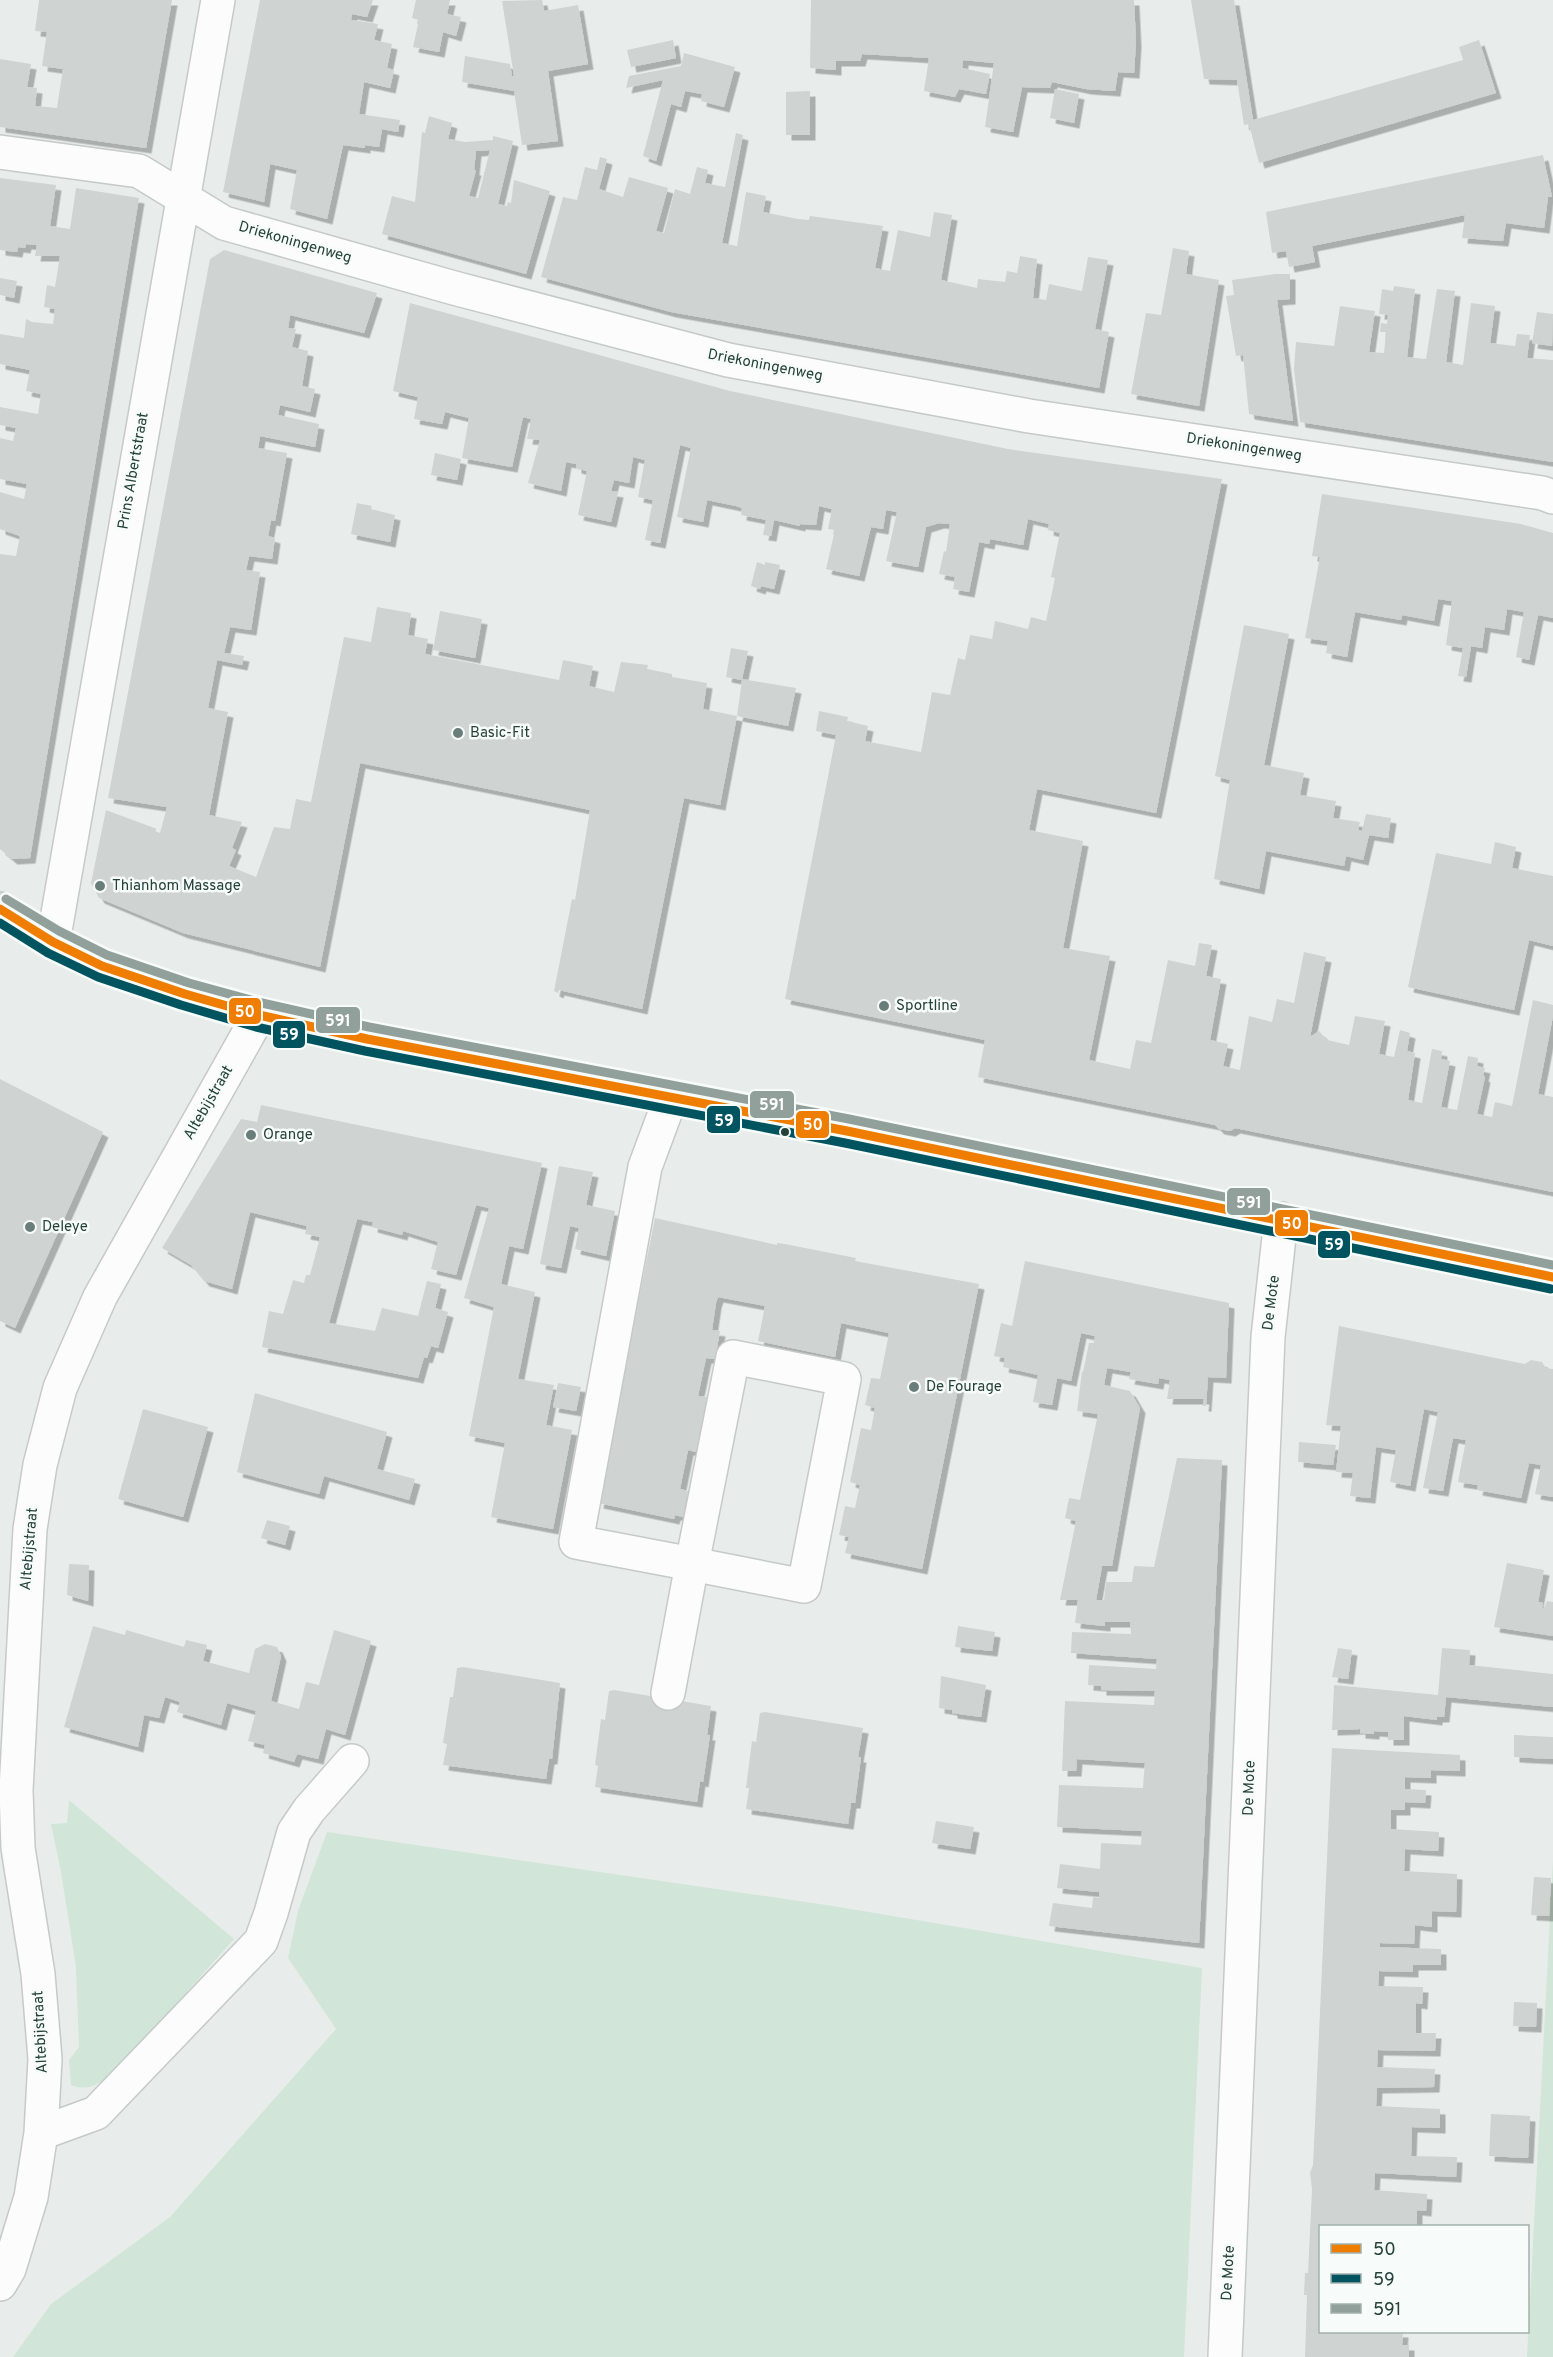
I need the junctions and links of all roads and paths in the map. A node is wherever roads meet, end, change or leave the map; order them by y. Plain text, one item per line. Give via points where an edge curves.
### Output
1 (218, 0) edge
2 (0, 152) edge
3 (182, 196) junction
4 (1553, 497) edge
5 (0, 909) edge
6 (53, 942) junction
7 (259, 1015) junction
8 (671, 1097) junction
9 (1281, 1220) junction
10 (1553, 1277) edge
11 (692, 1564) junction
12 (668, 1693) dead end
13 (352, 1761) dead end
14 (41, 2133) junction
15 (0, 2284) edge
16 (1225, 2357) edge

1 - 3 street, Prins Albertstraat
2 - 3 street, Driekoningenweg via 139,171
3 - 4 street, Driekoningenweg via 224,223 728,360 1029,416
3 - 6 street, Prins Albertstraat
5 - 6 main road
6 - 7 main road via 102,966
7 - 8 main road
7 - 14 street, Altebijstraat via 100,1297 60,1388 39,1465 30,1529 16,1790 18,1848 38,1974 45,2060
8 - 9 main road
8 - 11 street via 645,1167 576,1542
9 - 10 main road
9 - 16 street, De Mote via 1268,1337
11 - 11 street via 733,1357 844,1379 804,1586
11 - 12 street
13 - 14 street via 294,1833 261,1941 96,2113
14 - 15 street, Altebijstraat via 31,2197 9,2268

